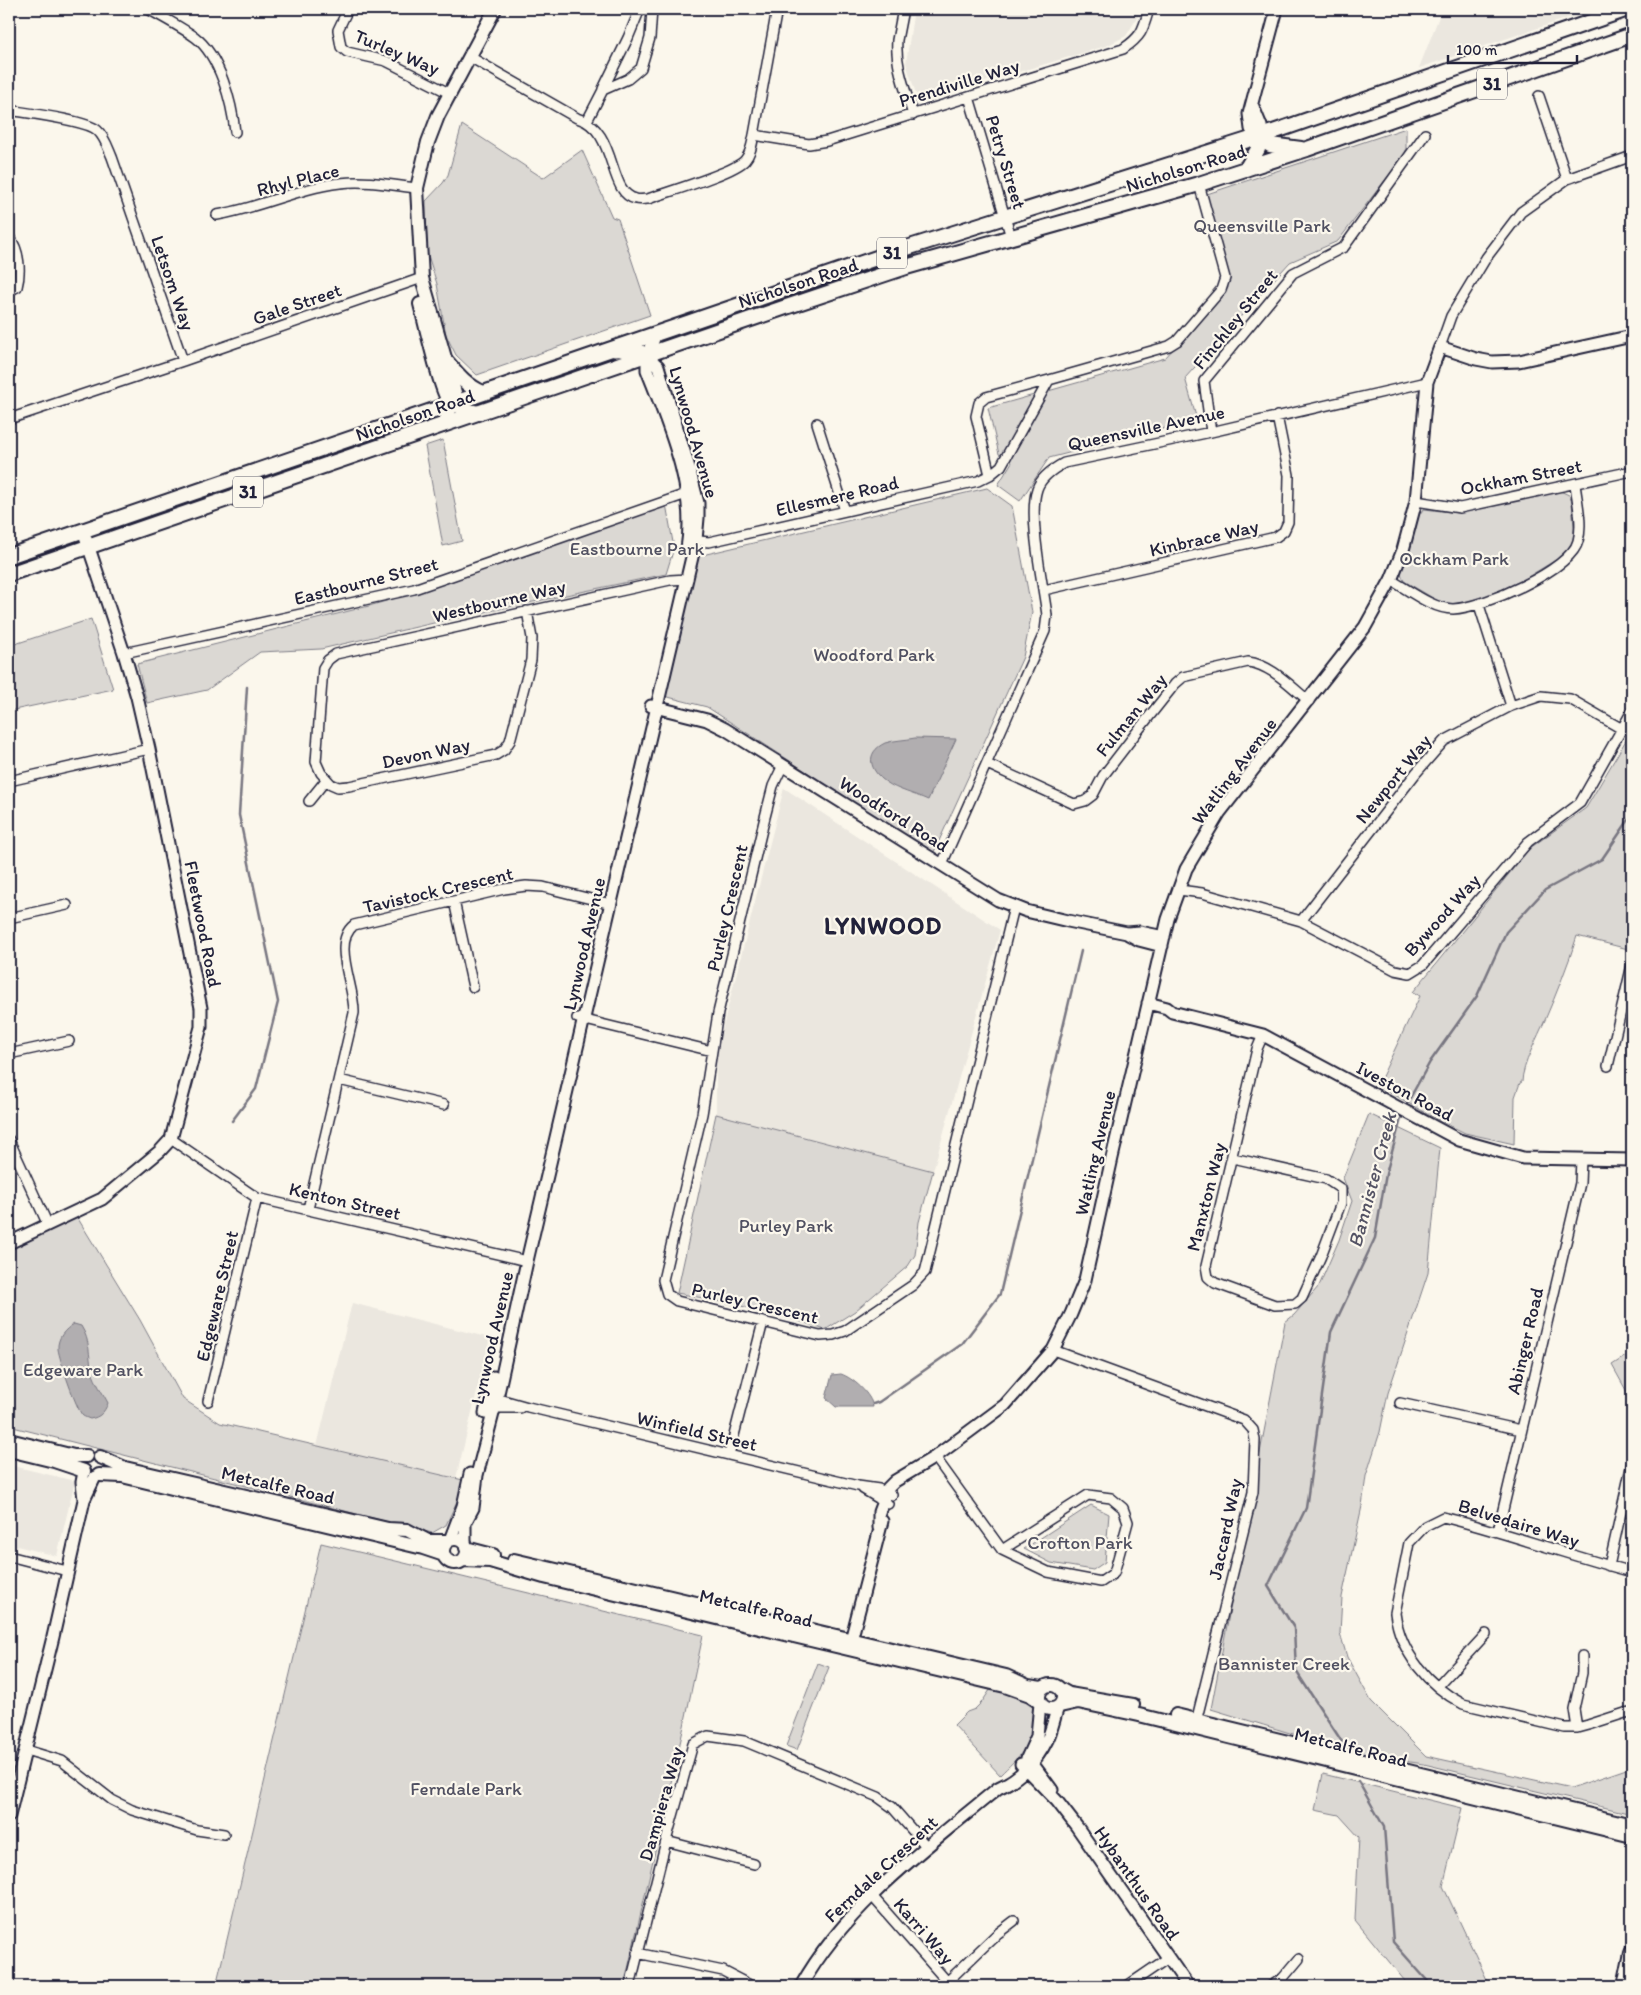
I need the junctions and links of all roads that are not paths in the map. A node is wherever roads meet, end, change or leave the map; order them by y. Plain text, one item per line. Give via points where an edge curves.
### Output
1 (148, 9) edge
2 (348, 9) edge
3 (495, 9) edge
4 (640, 9) edge
5 (652, 9) edge
6 (777, 9) edge
7 (903, 9) edge
8 (1149, 9) edge
9 (1277, 9) edge
10 (1628, 9) edge
11 (1632, 35) edge
12 (470, 57) junction
13 (603, 90) junction
14 (449, 93) junction
15 (1539, 96) dead end
16 (969, 97) junction
17 (9, 110) edge
18 (913, 114) junction
19 (587, 121) junction
20 (235, 132) dead end
21 (1425, 134) dead end
22 (754, 135) junction
23 (1258, 136) junction
24 (1307, 149) junction
25 (1632, 156) edge
26 (1246, 169) junction
27 (1567, 179) junction
28 (1199, 184) junction
29 (417, 194) junction
30 (217, 215) dead end
31 (1006, 216) junction
32 (9, 237) edge
33 (1012, 237) junction
34 (419, 280) junction
35 (9, 291) edge
36 (656, 334) junction
37 (1632, 336) edge
38 (1440, 347) junction
39 (606, 351) junction
40 (647, 355) junction
41 (444, 359) junction
42 (183, 361) junction
43 (1049, 380) junction
44 (1427, 382) junction
45 (483, 393) junction
46 (453, 404) junction
47 (480, 412) junction
48 (1278, 416) junction
49 (9, 419) edge
50 (817, 423) dead end
51 (442, 426) junction
52 (1211, 432) junction
53 (1632, 471) edge
54 (990, 475) junction
55 (1575, 484) junction
56 (691, 492) junction
57 (1416, 501) junction
58 (846, 511) junction
59 (83, 530) junction
60 (692, 540) junction
61 (89, 546) junction
62 (9, 556) edge
63 (9, 574) edge
64 (685, 579) junction
65 (1391, 580) junction
66 (1044, 590) junction
67 (1479, 605) junction
68 (527, 611) junction
69 (124, 653) junction
70 (1309, 701) junction
71 (1511, 706) junction
72 (655, 707) junction
73 (1632, 711) edge
74 (1622, 729) junction
75 (150, 749) junction
76 (987, 764) junction
77 (783, 765) junction
78 (326, 780) junction
79 (9, 781) edge
80 (310, 801) dead end
81 (942, 864) junction
82 (1179, 890) junction
83 (454, 901) junction
84 (608, 904) junction
85 (67, 905) dead end
86 (1014, 907) junction
87 (9, 918) edge
88 (1301, 920) junction
89 (1163, 942) junction
90 (1632, 965) edge
91 (473, 987) dead end
92 (1147, 1007) junction
93 (581, 1019) junction
94 (1263, 1035) junction
95 (69, 1041) dead end
96 (712, 1051) junction
97 (9, 1054) edge
98 (1608, 1066) dead end
99 (339, 1080) junction
100 (444, 1105) dead end
101 (171, 1139) junction
102 (9, 1140) edge
103 (1233, 1158) junction
104 (1581, 1158) junction
105 (1632, 1160) edge
106 (257, 1198) junction
107 (308, 1209) junction
108 (48, 1225) junction
109 (9, 1243) edge
110 (524, 1261) junction
111 (763, 1322) junction
112 (1053, 1350) junction
113 (208, 1401) dead end
114 (492, 1403) junction
115 (1400, 1403) dead end
116 (1521, 1430) junction
117 (9, 1440) edge
118 (9, 1450) edge
119 (729, 1455) junction
120 (94, 1457) junction
121 (935, 1457) junction
122 (1632, 1463) edge
123 (91, 1474) junction
124 (185, 1487) junction
125 (887, 1498) junction
126 (1498, 1531) junction
127 (449, 1540) junction
128 (1002, 1550) junction
129 (464, 1551) junction
130 (444, 1555) junction
131 (9, 1556) edge
132 (1609, 1566) junction
133 (67, 1571) junction
134 (1632, 1572) edge
135 (1486, 1634) dead end
136 (850, 1645) junction
137 (1582, 1656) dead end
138 (1438, 1686) junction
139 (1060, 1688) junction
140 (1040, 1698) junction
141 (1059, 1706) junction
142 (1632, 1712) edge
143 (1195, 1724) junction
144 (1577, 1728) junction
145 (26, 1750) junction
146 (1027, 1763) junction
147 (12, 1792) edge
148 (9, 1816) edge
149 (1632, 1825) edge
150 (224, 1834) dead end
151 (1632, 1836) edge
152 (666, 1841) junction
153 (926, 1847) junction
154 (754, 1864) dead end
155 (872, 1896) junction
156 (1014, 1922) dead end
157 (1632, 1952) edge
158 (637, 1953) junction
159 (1168, 1958) junction
160 (1299, 1960) dead end
161 (949, 1984) edge
162 (630, 1986) edge
163 (752, 1986) edge
164 (801, 1986) edge
165 (1127, 1986) edge
166 (1188, 1986) edge
167 (1271, 1986) edge
168 (1624, 1986) edge

1 - 20 street via 197,38 214,58 233,112
2 - 14 street, Turley Way via 338,30 341,47 347,52 386,61
3 - 12 main road
4 - 13 street
5 - 13 street via 650,38 641,68 628,79
6 - 22 street
7 - 18 street via 897,56
8 - 16 street, Prendiville Way via 1136,40 1123,49
9 - 23 street via 1252,104 1261,126
10 - 23 main road, Nicholson Road / 31
11 - 24 main road, Nicholson Road / 31
12 - 14 main road
12 - 19 street
13 - 19 street
14 - 29 main road via 428,142
15 - 27 street
16 - 18 street, Prendiville Way
16 - 31 street, Petry Street
17 - 42 street, Letsom Way via 96,128 104,138
18 - 22 street, Prendiville Way via 809,144
19 - 22 street via 601,136 620,186 625,194 635,199 648,198 736,167 749,153
21 - 52 street, Finchley Street via 1344,247 1293,273 1204,381
23 - 24 main road via 1270,145
23 - 26 main road via 1258,150
23 - 31 main road, Nicholson Road / 31
24 - 26 main road, Nicholson Road / 31
25 - 27 street, Watling Avenue
26 - 28 main road, Nicholson Road / 31
27 - 38 street, Watling Avenue via 1521,212 1451,316
28 - 33 main road, Nicholson Road / 31
28 - 43 street via 1225,278 1221,290 1169,346
29 - 30 street, Rhyl Place via 368,182 340,184
29 - 34 main road via 411,218 411,236
31 - 33 street, Petry Street
31 - 36 main road, Nicholson Road / 31
32 - 35 street via 15,247 20,275 17,287
33 - 40 main road, Nicholson Road / 31 via 906,267
34 - 41 main road
34 - 42 street, Gale Street
34 - 46 main road via 442,383 448,400
36 - 39 main road, Nicholson Road / 31
36 - 40 street, Lynwood Avenue
37 - 38 street via 1519,362 1484,361
38 - 44 street, Watling Avenue
39 - 40 street, Lynwood Avenue via 640,350
39 - 45 main road, Nicholson Road / 31
40 - 47 main road, Nicholson Road / 31
40 - 56 street, Lynwood Avenue via 658,366
41 - 45 main road via 460,378
41 - 46 main road via 456,396
42 - 49 street
43 - 54 street, Ellesmere Road via 1001,466
43 - 54 street via 986,397 979,403 976,416
44 - 48 street, Queensville Avenue
44 - 57 street, Watling Avenue
45 - 46 main road, Nicholson Road / 31
46 - 47 main road
46 - 51 main road
46 - 59 main road, Nicholson Road / 31
47 - 51 main road, Nicholson Road / 31
48 - 52 street, Queensville Avenue
48 - 66 street, Kinbrace Way via 1290,475 1288,522 1276,537
50 - 58 street
51 - 61 main road, Nicholson Road / 31
52 - 66 street, Queensville Avenue via 1064,463 1047,474 1037,489 1033,514
53 - 55 street, Ockham Street
54 - 58 street, Ellesmere Road via 978,481
55 - 57 street, Ockham Street via 1460,508
55 - 67 street via 1579,526 1578,542 1571,554 1519,588
56 - 60 street, Lynwood Avenue via 698,518
56 - 69 street, Eastbourne Street via 414,589
57 - 65 street, Watling Avenue
58 - 60 street, Ellesmere Road via 709,542
59 - 61 street, Fleetwood Road
59 - 62 main road, Nicholson Road / 31
60 - 64 street, Lynwood Avenue
61 - 63 main road, Nicholson Road / 31
61 - 69 street, Fleetwood Road
64 - 68 street, Westbourne Way
64 - 72 street, Lynwood Avenue
65 - 67 street via 1436,605 1452,609
65 - 70 street, Watling Avenue via 1365,627
66 - 76 street, Queensville Avenue via 1045,632
67 - 71 street
68 - 78 street, Devon Way via 532,638 531,660 510,742 504,750 496,755 349,786 338,787
68 - 78 street, Westbourne Way via 336,654 328,660 323,668 316,762
69 - 75 street, Fleetwood Road
70 - 76 street, Fulman Way via 1257,663 1248,662 1183,677 1140,728 1092,795 1084,802 1074,804
70 - 82 street, Watling Avenue via 1220,812 1186,869
71 - 74 street, Newport Way via 1541,696 1570,699
71 - 88 street, Newport Way via 1444,741
72 - 77 street, Woodford Road via 707,720
72 - 84 street, Lynwood Avenue
73 - 74 street, Bywood Way
74 - 88 street, Bywood Way via 1580,803 1528,842 1423,965 1410,973 1394,970
75 - 79 street
75 - 101 street, Fleetwood Road via 201,1008 201,1027
76 - 81 street, Queensville Avenue
77 - 81 street, Woodford Road
77 - 96 street, Purley Crescent via 773,786 765,817 718,1013
78 - 80 street
81 - 86 street, Woodford Road
82 - 88 street, Bywood Way via 1202,893
82 - 89 street, Watling Avenue
83 - 84 street, Tavistock Crescent via 526,886 543,887
83 - 91 street
83 - 99 street, Tavistock Crescent via 348,929 342,947 355,1002
84 - 93 street, Lynwood Avenue
85 - 87 street
86 - 89 street, Woodford Road via 1127,933 1140,932
86 - 111 street, Purley Crescent via 925,1272 913,1285 845,1331 833,1335 820,1336
89 - 92 street, Watling Avenue
90 - 98 street
92 - 94 street, Iveston Road via 1167,1008
92 - 112 street, Watling Avenue via 1085,1280
93 - 96 street
93 - 110 street, Lynwood Avenue
94 - 103 street, Manxton Way via 1257,1049
94 - 104 street, Iveston Road via 1459,1140 1522,1158
95 - 97 street
96 - 111 street, Purley Crescent via 702,1114 663,1280 667,1294 676,1302
99 - 100 street
99 - 107 street, Tavistock Crescent
101 - 106 street, Kenton Street
101 - 108 street via 102,1199
102 - 108 street
103 - 103 street, Manxton Way via 1206,1266 1208,1277 1215,1283 1275,1304 1295,1304 1302,1298 1321,1256 1342,1203 1341,1189 1326,1179
104 - 105 street, Iveston Road
104 - 116 street, Abinger Road via 1580,1183
106 - 107 street, Kenton Street
106 - 113 street, Edgeware Street
107 - 110 street, Kenton Street
108 - 109 street
110 - 114 street, Lynwood Avenue
111 - 119 street
112 - 121 street, Watling Avenue via 1005,1405
112 - 143 street, Jaccard Way via 1244,1420 1253,1430 1253,1492
114 - 119 street, Winfield Street via 528,1407
114 - 127 street, Lynwood Avenue via 463,1506
114 - 129 street, Lynwood Avenue via 473,1508 465,1523
115 - 116 street
116 - 126 street, Abinger Road
117 - 120 main road, Metcalfe Road via 74,1456
118 - 123 main road, Metcalfe Road
119 - 125 street, Winfield Street via 858,1486
120 - 123 main road via 83,1462
120 - 123 main road via 104,1464 103,1469
120 - 124 main road, Metcalfe Road
121 - 125 street, Watling Avenue via 917,1469
121 - 128 street
122 - 132 street
123 - 124 main road, Metcalfe Road
123 - 133 street
124 - 127 main road, Metcalfe Road via 388,1529 407,1530 428,1541
124 - 130 main road, Metcalfe Road
125 - 136 street, Watling Avenue
126 - 132 street, Belvedaire Way
126 - 138 street, Belvedaire Way via 1443,1517 1424,1526 1409,1543 1395,1604 1396,1622 1415,1665
127 - 129 main road, Metcalfe Road via 458,1539
127 - 130 main road via 443,1548
128 - 128 street via 1048,1572 1101,1582 1114,1573 1128,1522 1123,1508 1111,1498 1088,1495
129 - 130 main road, Metcalfe Road via 452,1562
129 - 136 main road, Metcalfe Road via 554,1580
131 - 133 street
132 - 134 street, Belvedaire Way
133 - 145 street
135 - 138 street
136 - 140 main road, Metcalfe Road
137 - 144 street via 1582,1673 1574,1709
138 - 144 street, Belvedaire Way via 1463,1704
139 - 140 main road, Metcalfe Road via 1050,1684
139 - 141 main road via 1063,1696
139 - 143 main road, Metcalfe Road via 1069,1694 1142,1707
140 - 141 main road, Metcalfe Road via 1048,1709
140 - 146 street, Ferndale Crescent via 1037,1736
141 - 143 main road, Metcalfe Road via 1086,1703
141 - 146 street, Ferndale Crescent via 1047,1740
142 - 144 street, Belvedaire Way
143 - 149 main road, Metcalfe Road
143 - 151 main road, Metcalfe Road
145 - 147 street
145 - 150 street via 62,1761 112,1800 132,1810 197,1830
146 - 153 street, Ferndale Crescent
146 - 159 street, Hybanthus Road via 1052,1788 1057,1800
147 - 148 street
152 - 153 street, Dampiera Way via 693,1744 708,1736 744,1741 878,1797 892,1807
152 - 154 street
152 - 158 street, Dampiera Way
153 - 155 street, Ferndale Crescent
155 - 161 street, Karri Way
155 - 164 street, Ferndale Crescent via 829,1943
156 - 161 street via 997,1934
157 - 168 main road
158 - 162 street, Dampiera Way
158 - 163 street via 723,1971
159 - 165 street
159 - 166 street, Hybanthus Road
160 - 167 street

